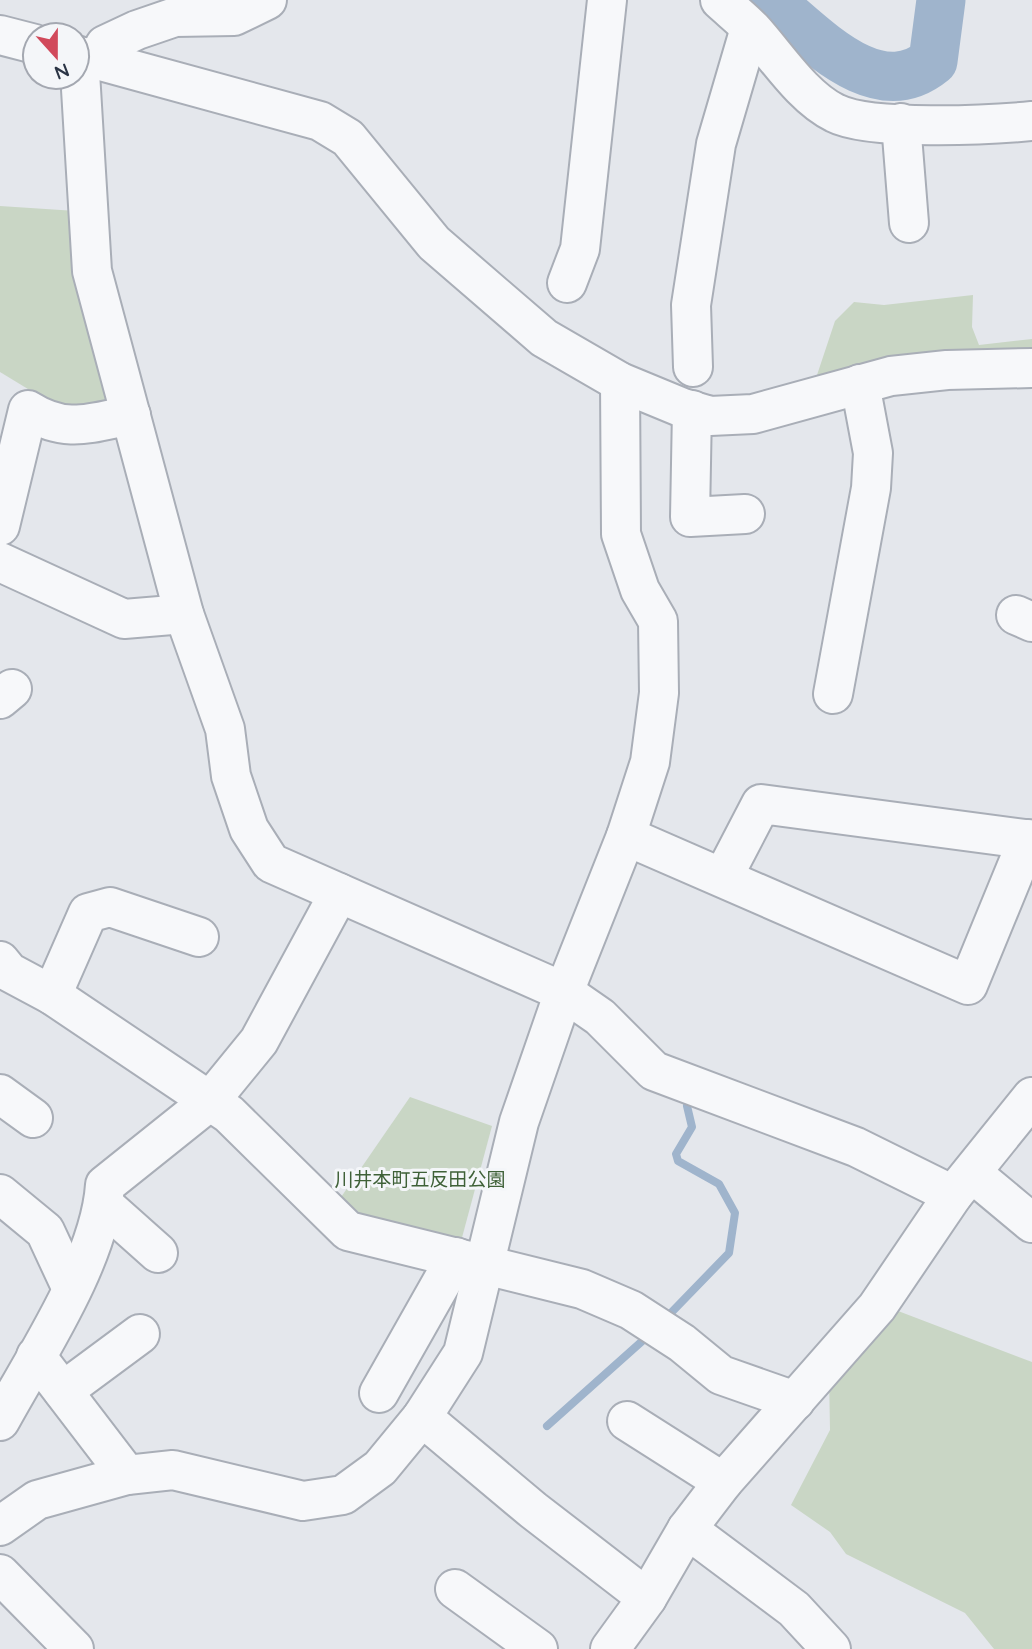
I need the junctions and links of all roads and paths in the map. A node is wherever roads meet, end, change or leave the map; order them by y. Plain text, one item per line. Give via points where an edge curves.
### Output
1 (267, 0) edge
2 (607, 0) edge
3 (720, 0) edge
4 (750, 28) junction
5 (0, 36) edge
6 (21, 41) edge
7 (91, 53) edge
8 (91, 59) edge
9 (85, 91) edge
10 (1032, 121) edge
11 (901, 123) junction
12 (909, 223) dead end
13 (567, 283) dead end
14 (693, 367) dead end
15 (1032, 368) edge
16 (620, 382) junction
17 (860, 384) junction
18 (692, 410) junction
19 (131, 415) junction
20 (745, 514) dead end
21 (0, 526) edge
22 (0, 562) edge
23 (184, 614) junction
24 (834, 694) dead end
25 (626, 836) junction
26 (1030, 839) edge
27 (723, 877) junction
28 (339, 893) junction
29 (199, 937) dead end
30 (0, 961) edge
31 (564, 992) junction
32 (52, 995) junction
33 (1032, 1097) edge
34 (210, 1101) junction
35 (963, 1184) junction
36 (0, 1194) edge
37 (103, 1204) junction
38 (1032, 1223) edge
39 (158, 1253) dead end
40 (470, 1260) junction
41 (72, 1289) junction
42 (140, 1334) dead end
43 (36, 1356) junction
44 (63, 1391) junction
45 (379, 1392) dead end
46 (795, 1401) junction
47 (422, 1417) junction
48 (0, 1421) edge
49 (627, 1421) dead end
50 (127, 1475) junction
51 (723, 1482) junction
52 (0, 1526) edge
53 (687, 1530) junction
54 (0, 1574) edge
55 (455, 1588) dead end
56 (647, 1598) junction
57 (74, 1649) edge
58 (538, 1649) edge
59 (610, 1649) edge
60 (831, 1649) edge

1 - 7 street via 234,16 175,17
2 - 13 street via 580,249
3 - 4 street
4 - 11 street via 797,82 835,113
4 - 14 street via 716,144 691,305
5 - 6 street
8 - 16 street via 320,121 348,138 434,243 544,338
9 - 19 street via 92,271
10 - 11 street via 983,126
11 - 12 street
15 - 17 street via 947,370
16 - 18 street
16 - 25 street via 621,534 640,590 658,621 659,694 650,762
17 - 18 street via 753,414 710,416
17 - 24 street via 873,453 871,488
18 - 20 street via 690,517
19 - 21 street via 68,427 28,410
19 - 23 street
22 - 23 street via 124,619
23 - 28 street via 225,729 231,776 249,829 271,863
25 - 27 street
25 - 31 street
26 - 27 street via 761,804
26 - 27 street via 968,985
28 - 31 street
28 - 34 street via 259,1041
29 - 32 street via 110,907 88,913
30 - 32 street via 9,972
31 - 35 street via 600,1017 654,1071
31 - 40 street
32 - 34 street
33 - 35 street
34 - 37 street via 104,1185
34 - 40 street via 229,1114 348,1231
35 - 38 street
35 - 46 street via 877,1307
36 - 41 street via 45,1231
37 - 39 street
37 - 41 street
40 - 45 street
40 - 46 street via 582,1289 631,1310 721,1375
40 - 47 street via 463,1353
41 - 43 street
42 - 44 street
43 - 44 street
43 - 48 street
44 - 50 street
46 - 51 street
47 - 50 street via 380,1468 343,1495 303,1501 173,1470
47 - 56 street
49 - 51 street
50 - 52 street via 37,1500
51 - 53 street
53 - 56 street
53 - 60 street via 794,1609
54 - 57 street
55 - 58 street
56 - 59 street

